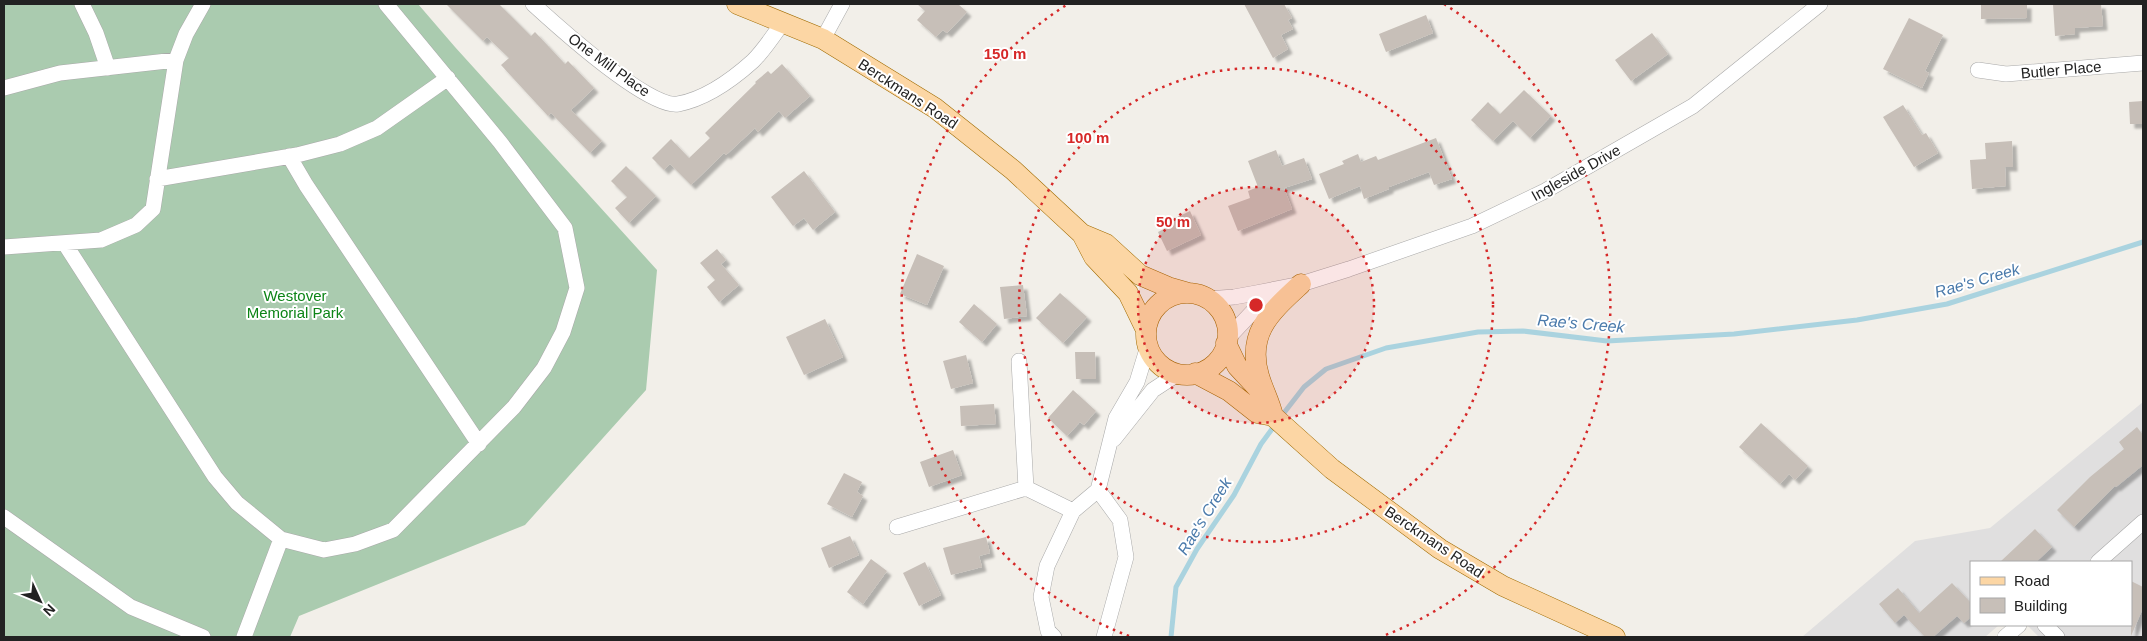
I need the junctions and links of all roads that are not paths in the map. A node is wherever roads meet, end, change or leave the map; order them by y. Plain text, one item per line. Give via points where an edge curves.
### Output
1 (82, 4) edge
2 (203, 4) edge
3 (386, 4) edge
4 (533, 4) edge
5 (737, 4) edge
6 (842, 4) edge
7 (1820, 4) edge
8 (783, 22) junction
9 (823, 39) junction
10 (176, 60) junction
11 (2143, 63) edge
12 (108, 68) junction
13 (1978, 70) dead end
14 (448, 78) junction
15 (4, 88) edge
16 (289, 156) junction
17 (157, 179) junction
18 (1082, 234) junction
19 (65, 244) junction
20 (4, 247) edge
21 (1301, 284) junction
22 (1198, 296) junction
23 (1147, 338) junction
24 (1227, 341) junction
25 (1019, 361) dead end
26 (1187, 373) junction
27 (1271, 408) junction
28 (1111, 442) junction
29 (479, 444) junction
30 (1026, 488) junction
31 (1098, 490) junction
32 (1073, 512) junction
33 (4, 517) edge
34 (2143, 522) edge
35 (897, 527) dead end
36 (281, 539) junction
37 (2099, 561) edge
38 (2019, 626) edge
39 (2046, 626) edge
40 (203, 637) edge
41 (244, 637) edge
42 (1054, 637) edge
43 (1104, 637) edge
44 (1615, 637) edge
45 (2005, 637) edge
46 (2057, 637) edge

1 - 12 street
2 - 10 street
3 - 14 street
4 - 8 street, One Mill Place via 610,69 665,103 677,105 713,91 753,60
5 - 8 main road, Berckmans Road
6 - 9 street
7 - 21 street, Ingleside Drive via 1693,106 1545,192 1472,226
8 - 9 main road, Berckmans Road
9 - 18 main road, Berckmans Road via 935,108 1013,170
10 - 12 street
10 - 17 street
11 - 13 street, Butler Place via 2006,74
12 - 15 street via 60,73
14 - 16 street via 377,128 340,144
14 - 29 street via 565,228 577,288 564,332 544,368 514,407
16 - 17 street
16 - 29 street
17 - 19 street via 153,209 136,226 101,240
18 - 22 main road, Berckmans Road via 1106,244 1140,274
18 - 23 main road, Berckmans Road via 1094,257 1128,293
19 - 20 street
19 - 36 street via 215,477 237,503
21 - 22 street, Ingleside Drive via 1234,297
21 - 24 street, Ingleside Drive via 1259,305
21 - 27 main road via 1273,310 1256,345 1256,361
22 - 23 main road via 1176,294 1164,300 1148,320
22 - 24 main road via 1221,312 1227,324
23 - 26 main road via 1154,358 1163,367
23 - 28 street via 1137,382 1116,418
24 - 26 main road via 1224,352 1215,363 1203,371
24 - 27 main road, Berckmans Road via 1238,366
25 - 30 street
26 - 27 main road, Berckmans Road via 1229,391 1257,413
26 - 28 street via 1153,390
27 - 44 main road, Berckmans Road via 1332,469 1440,549 1503,586
28 - 31 street
29 - 36 street via 393,530 355,544 324,550
30 - 32 street
30 - 35 street
31 - 32 street
31 - 43 street via 1120,520 1126,558
32 - 42 street via 1047,566 1041,597 1048,630
33 - 40 street via 131,607
34 - 37 street
36 - 41 street
38 - 45 street
39 - 46 street

